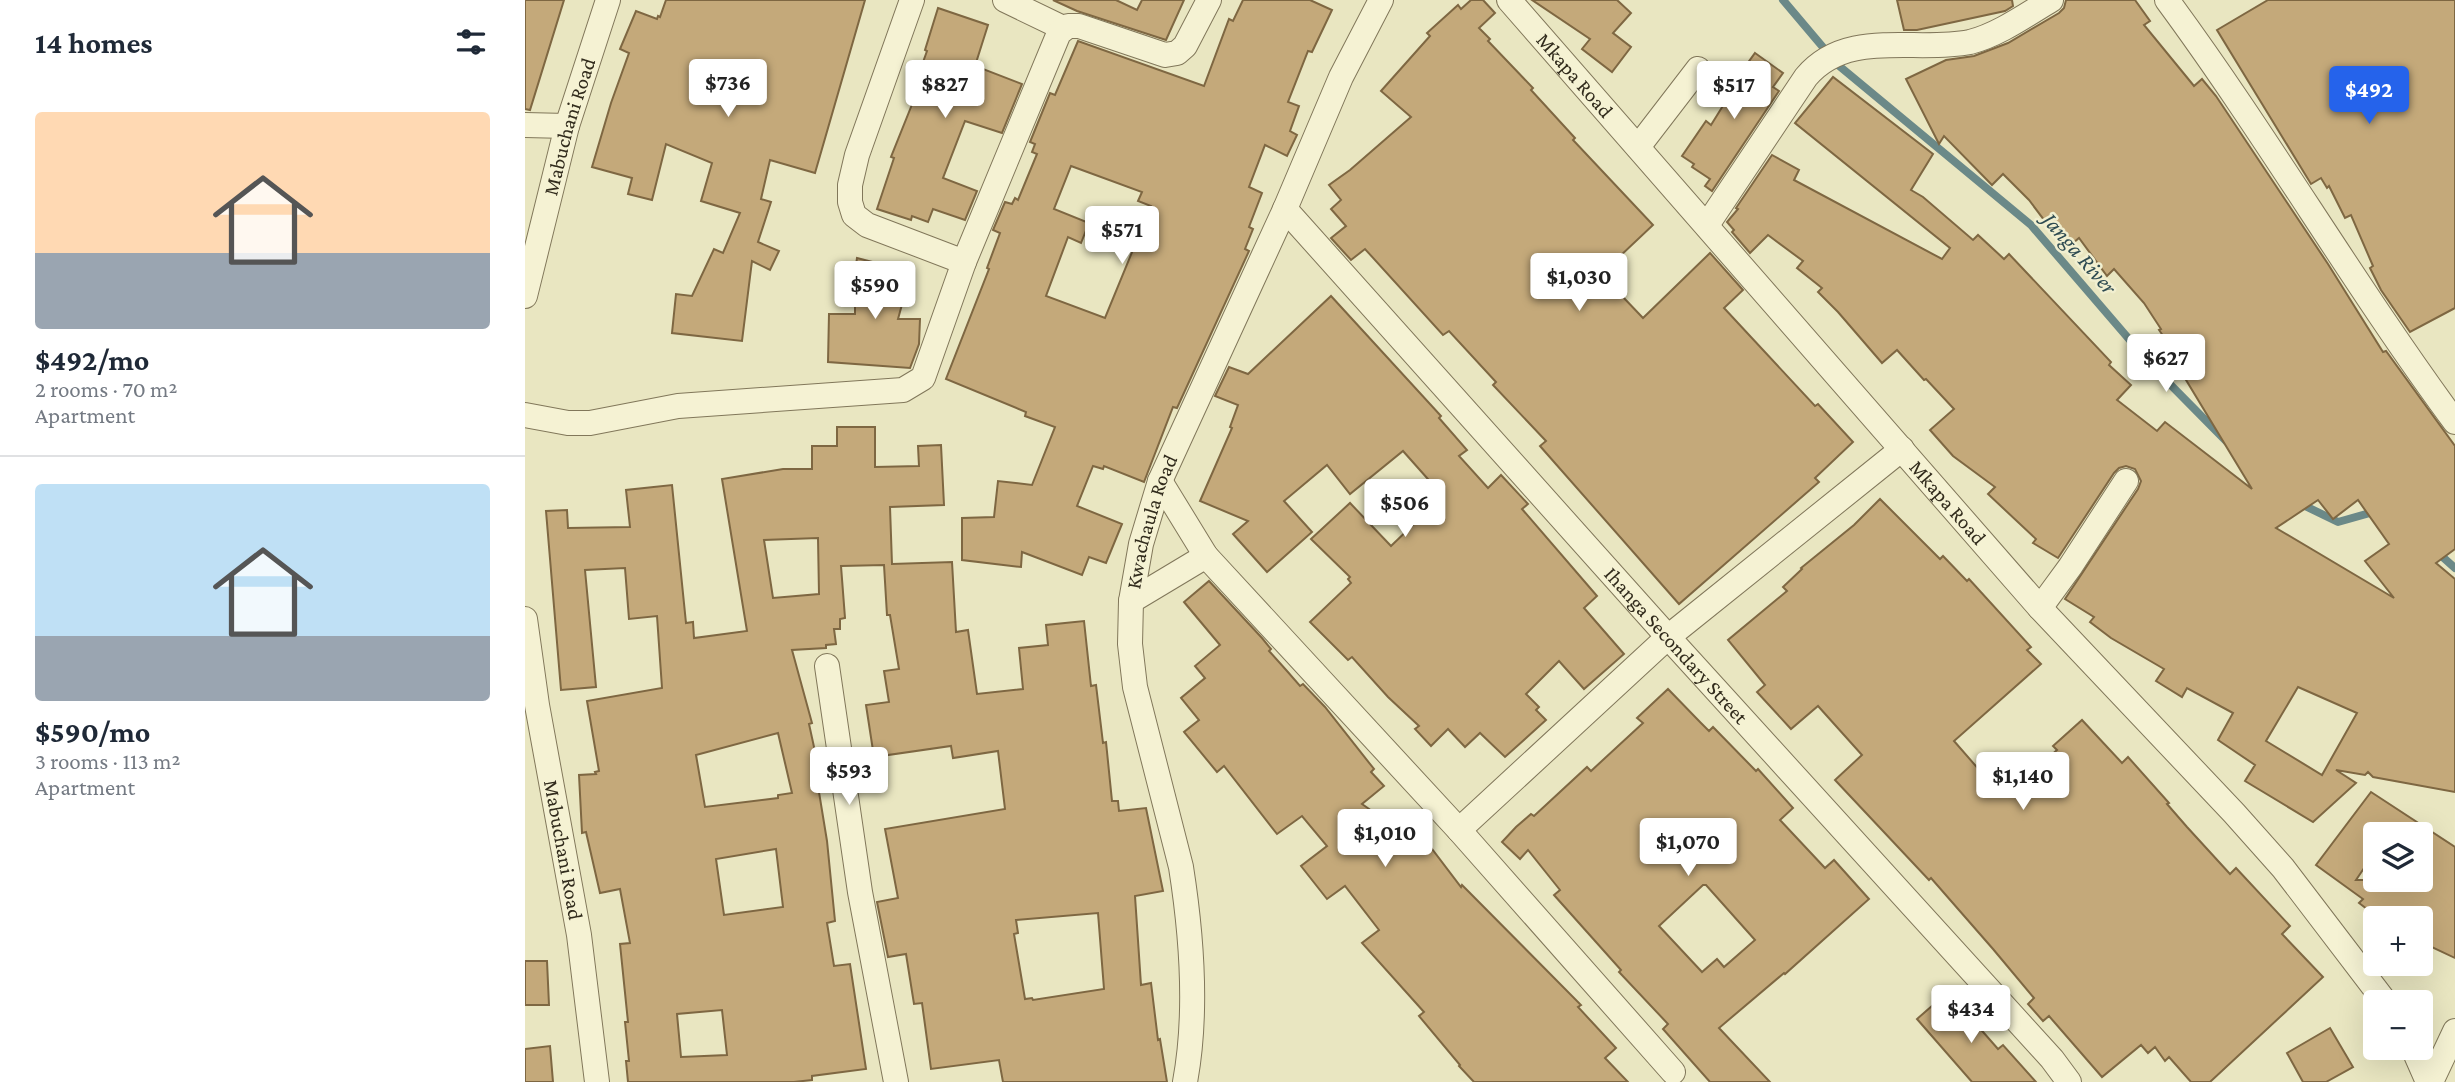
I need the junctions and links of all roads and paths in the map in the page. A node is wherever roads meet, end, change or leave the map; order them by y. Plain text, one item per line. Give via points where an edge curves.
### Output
1 (608, 0) edge
2 (912, 0) edge
3 (1005, 0) edge
4 (1209, 0) edge
5 (1381, 0) edge
6 (1509, 0) edge
7 (2051, 0) edge
8 (2167, 0) edge
9 (1063, 28) junction
10 (1698, 69) dead end
11 (525, 125) edge
12 (567, 126) junction
13 (1638, 146) junction
14 (1285, 209) junction
15 (1707, 225) junction
16 (964, 262) junction
17 (525, 296) edge
18 (525, 415) edge
19 (2455, 422) edge
20 (1902, 449) junction
21 (1160, 481) junction
22 (2126, 481) dead end
23 (1206, 556) junction
24 (1131, 601) junction
25 (2040, 608) junction
26 (525, 619) edge
27 (1668, 637) junction
28 (827, 666) dead end
29 (1458, 831) junction
30 (2376, 990) edge
31 (2455, 1031) edge
32 (2419, 1060) edge
33 (1673, 1072) dead end
34 (597, 1082) edge
35 (896, 1082) edge
36 (1185, 1082) edge
37 (2069, 1082) edge
38 (2429, 1082) edge

1 - 12 street, Mabuchani Road
2 - 16 street via 857,155 849,202 854,215 867,225
3 - 9 street
4 - 9 street via 1177,53 1165,55 1079,26
5 - 14 street, Kwachaula Road via 1341,77
6 - 13 street, Mkapa Road
7 - 15 street via 1972,41 1846,50 1823,61 1806,77
8 - 19 street
9 - 16 street
10 - 13 street
11 - 12 street
12 - 17 street, Mabuchani Road
13 - 15 street, Mkapa Road
14 - 21 street, Kwachaula Road
14 - 27 street, Ihanga Secondary Street
15 - 20 street, Mkapa Road
16 - 18 street via 923,378 903,390 678,406 590,423 568,424
20 - 25 street, Mkapa Road
20 - 27 street
21 - 23 street
21 - 24 street, Kwachaula Road via 1141,544
22 - 25 street
23 - 24 street
23 - 29 street
24 - 36 street, Kwachaula Road via 1135,687 1186,896 1191,1014
25 - 30 street, Mkapa Road via 2283,868
26 - 34 street, Mabuchani Road via 579,935
27 - 29 street
27 - 37 street, Ihanga Secondary Street
28 - 35 street via 860,892
29 - 33 street
31 - 38 street
32 - 38 street

